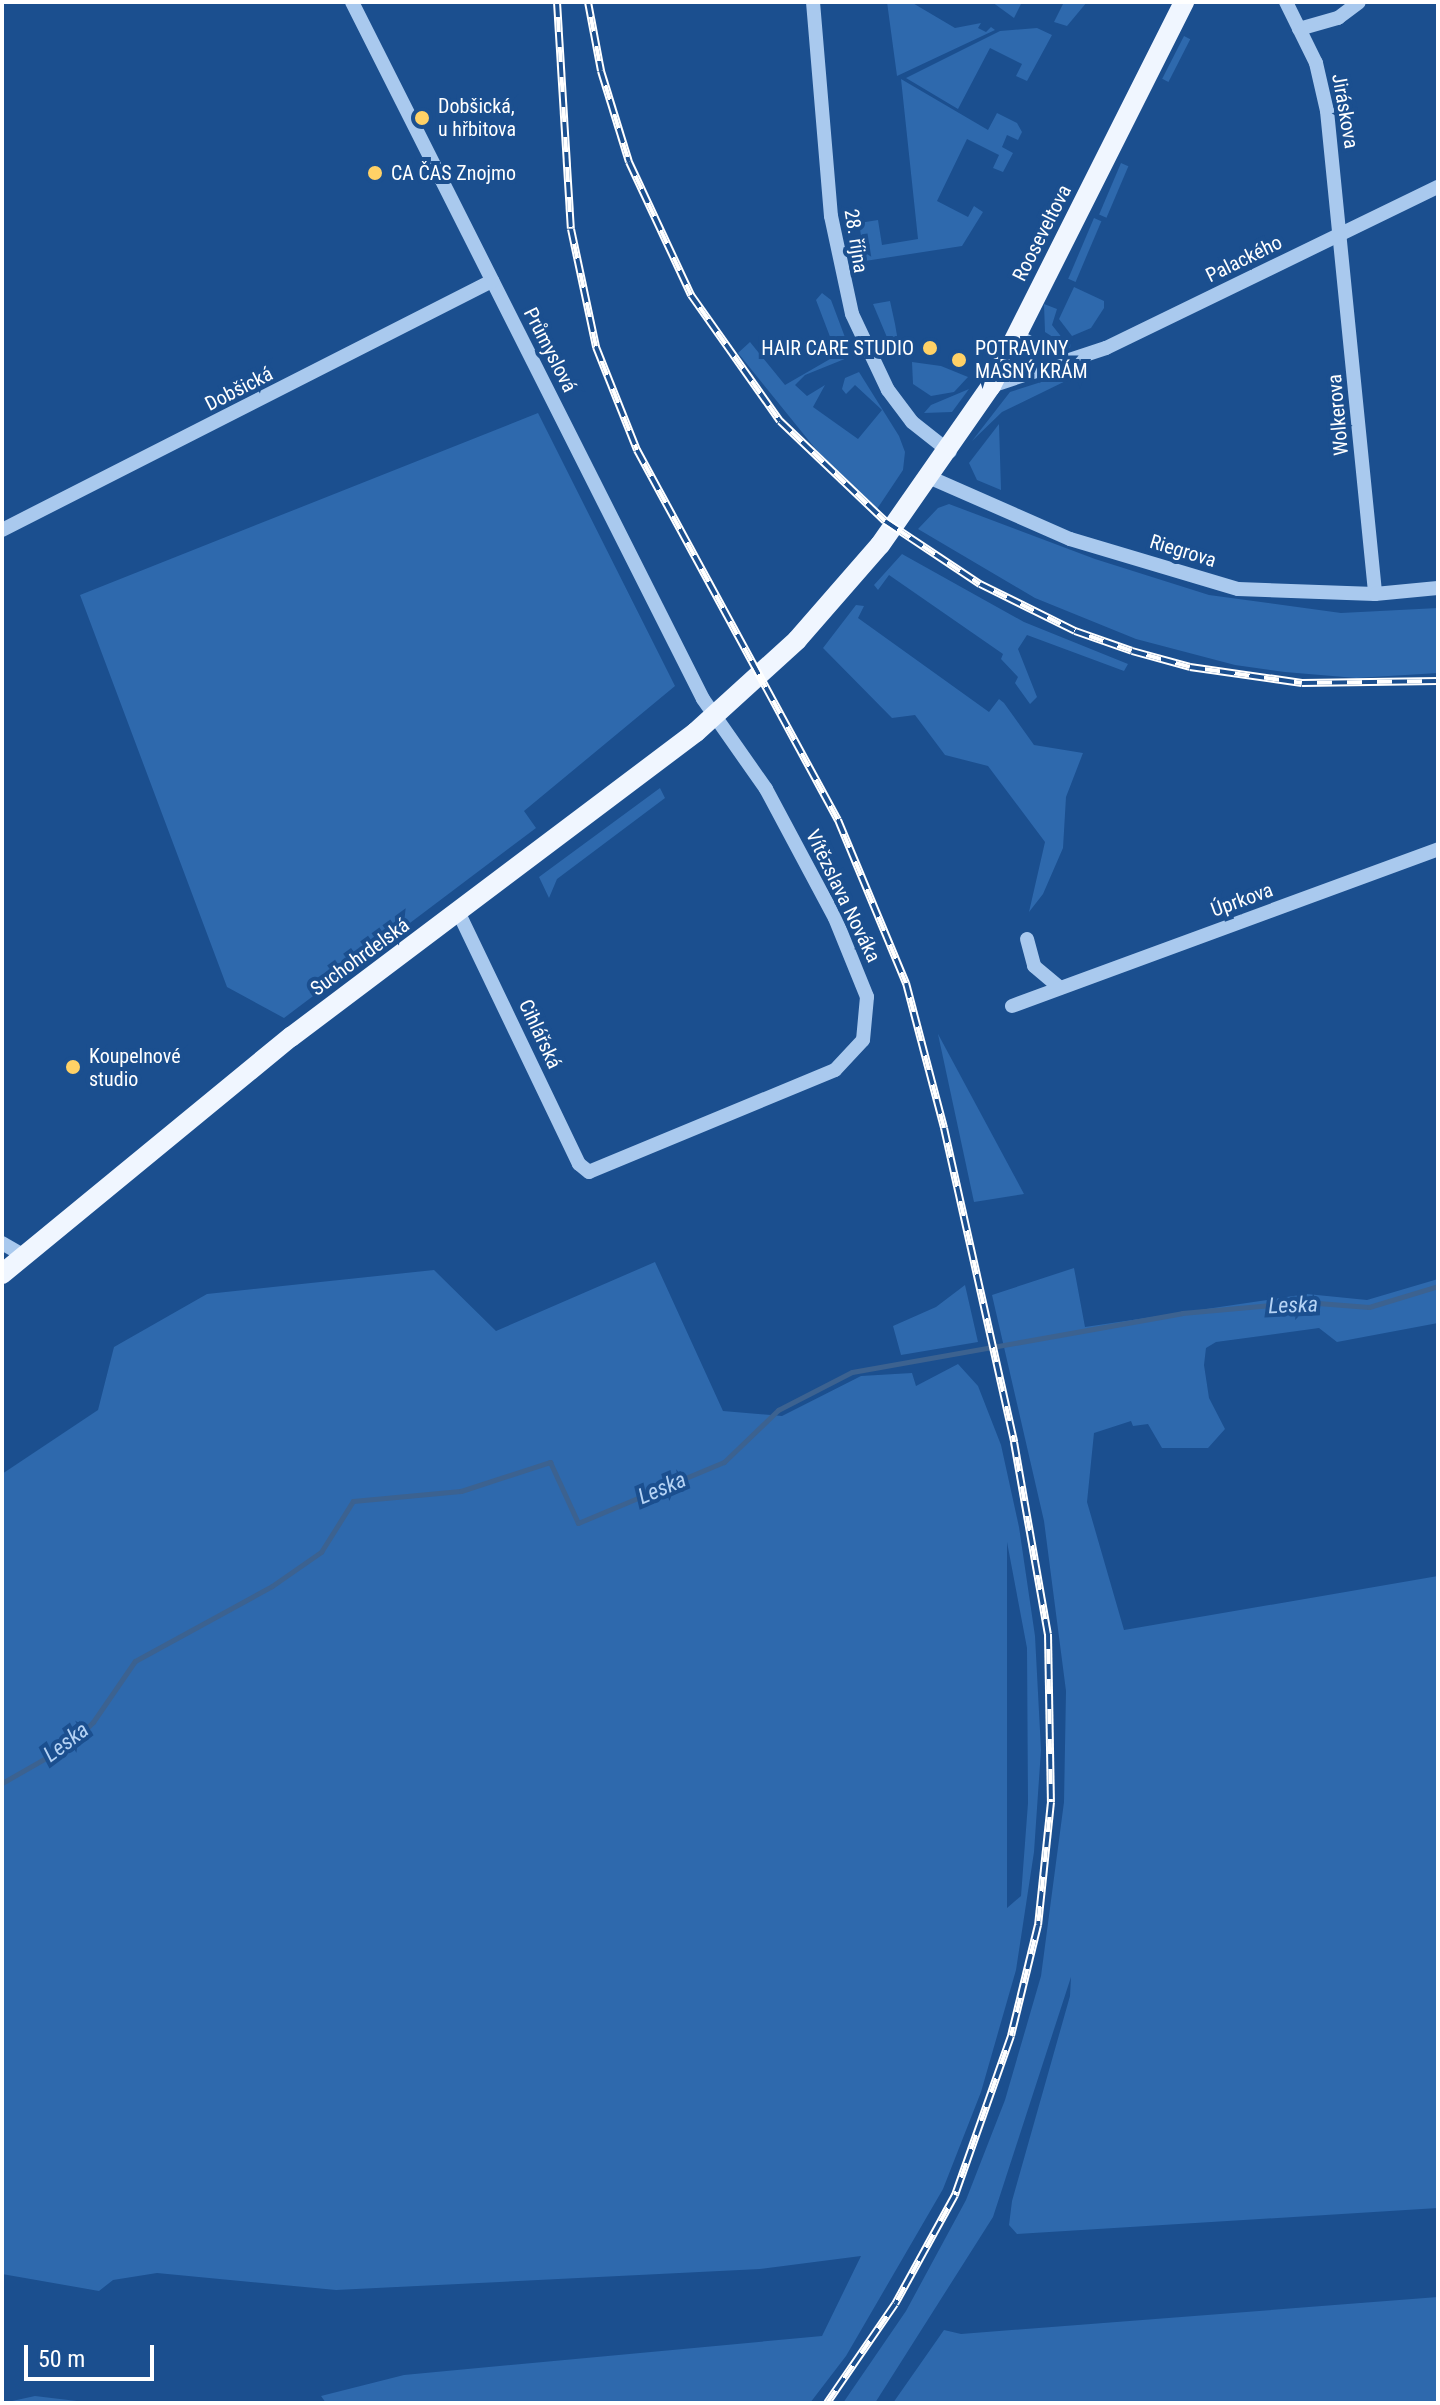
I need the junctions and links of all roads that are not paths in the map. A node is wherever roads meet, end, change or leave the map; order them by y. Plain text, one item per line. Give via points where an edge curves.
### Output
1 (352, 2) edge
2 (813, 2) edge
3 (1184, 2) edge
4 (1286, 2) edge
5 (1359, 2) edge
6 (1299, 29) junction
7 (1438, 187) edge
8 (1342, 233) junction
9 (492, 281) junction
10 (1015, 335) junction
11 (1067, 363) junction
12 (991, 386) junction
13 (950, 452) junction
14 (931, 478) junction
15 (2, 530) edge
16 (1438, 588) edge
17 (1375, 594) junction
18 (797, 640) joint
19 (722, 710) junction
20 (1438, 849) edge
21 (459, 914) junction
22 (1027, 939) dead end
23 (1060, 988) junction
24 (1012, 1006) dead end
25 (585, 1171) joint
26 (2, 1243) edge
27 (23, 1255) junction
28 (2, 1274) edge

1 - 9 street, Průmyslová
2 - 13 street, 28. října via 831,216 852,314 888,390 912,422
3 - 10 main road, Rooseveltova
4 - 6 street, Jiráskova
5 - 6 street via 1338,18
6 - 8 street, Jiráskova via 1316,63 1327,111
7 - 8 street, Palackého
8 - 11 street, Palackého
8 - 17 street, Wolkerova
9 - 15 street, Dobšická
9 - 19 street, Průmyslová
10 - 11 street
10 - 12 main road, Rooseveltova
11 - 12 street, Palackého
12 - 13 main road, Rooseveltova
13 - 14 main road, Rooseveltova
14 - 17 street, Riegrova via 1070,539 1238,589
14 - 18 main road, Rooseveltova
16 - 17 street, Riegrova
18 - 19 main road, Suchohrdelská
19 - 21 main road, Suchohrdelská
19 - 25 street, Vítězslava Nováka via 861,978 867,1016 860,1046 843,1066 809,1082 697,1132
20 - 23 street, Úprkova
21 - 25 street, Cihlářská
21 - 27 main road, Suchohrdelská via 291,1037
22 - 23 street via 1034,966
23 - 24 street, Úprkova
26 - 27 street
27 - 28 main road, Suchohrdelská

